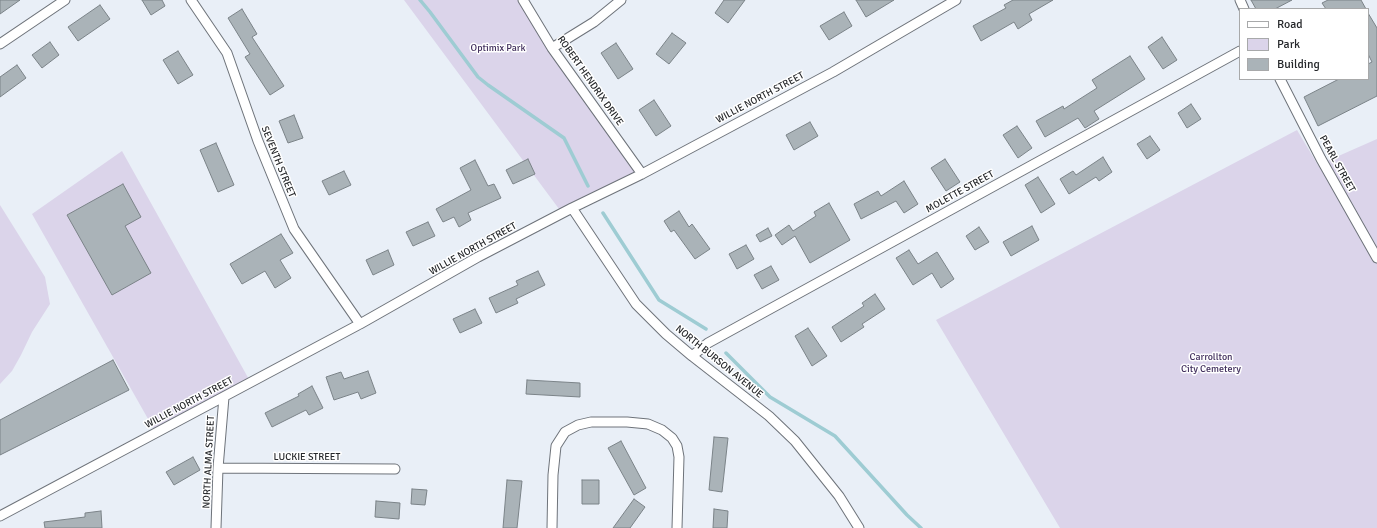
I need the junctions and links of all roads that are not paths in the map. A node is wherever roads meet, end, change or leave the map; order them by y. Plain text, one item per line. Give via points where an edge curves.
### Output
1 (65, 0) edge
2 (191, 0) edge
3 (523, 0) edge
4 (620, 0) edge
5 (956, 0) edge
6 (0, 44) edge
7 (552, 48) junction
8 (1239, 52) edge
9 (1281, 80) edge
10 (642, 174) junction
11 (572, 208) junction
12 (1377, 258) edge
13 (360, 324) junction
14 (692, 356) junction
15 (224, 397) junction
16 (218, 468) junction
17 (395, 469) dead end
18 (0, 516) edge
19 (216, 528) edge
20 (552, 528) edge
21 (677, 528) edge
22 (859, 528) edge

1 - 6 street
2 - 13 street, SEVENTH STREET via 227,53 258,141 294,229
3 - 7 street, ROBERT HENDRIX DRIVE
4 - 7 street via 594,22
5 - 10 street, WILLIE NORTH STREET via 833,72
7 - 10 street, ROBERT HENDRIX DRIVE
8 - 14 street, MOLETTE STREET via 708,343
9 - 12 street, PEARL STREET
10 - 11 street, WILLIE NORTH STREET
11 - 13 street, WILLIE NORTH STREET via 478,257
11 - 14 street, NORTH BURSON AVENUE via 636,304
13 - 15 street, WILLIE NORTH STREET
14 - 22 street, NORTH BURSON AVENUE via 768,416 795,441 839,496
15 - 16 street, NORTH ALMA STREET
15 - 18 street, WILLIE NORTH STREET
16 - 17 street, LUCKIE STREET
16 - 19 street, NORTH ALMA STREET
20 - 21 street via 556,446 565,432 591,422 627,422 648,424 662,430 677,446

